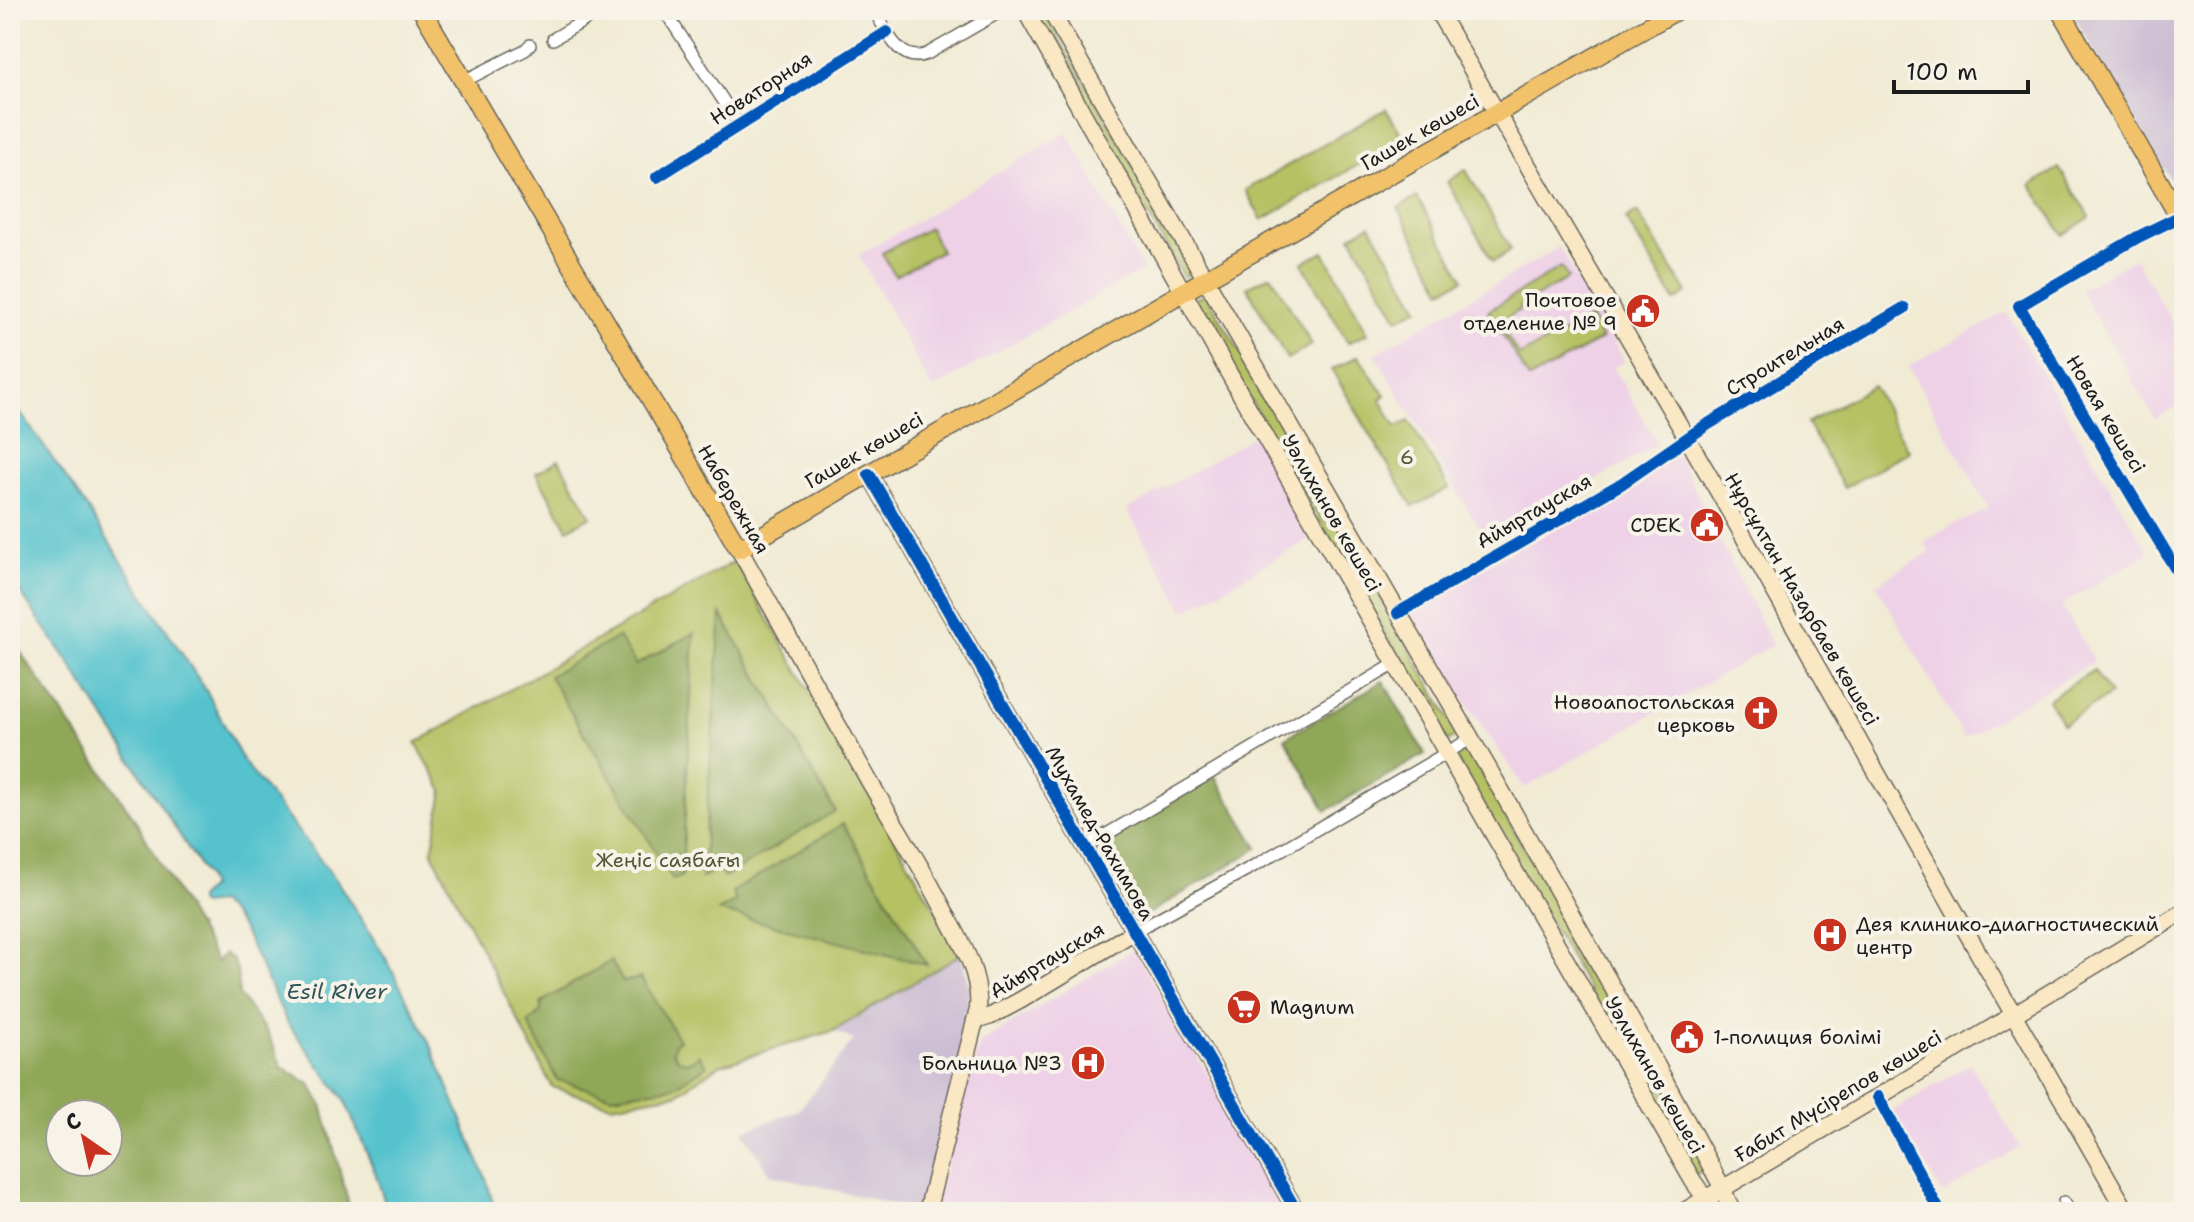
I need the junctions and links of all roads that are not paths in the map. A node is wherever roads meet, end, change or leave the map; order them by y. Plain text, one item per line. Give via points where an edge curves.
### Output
1 (422, 10) edge
2 (602, 10) edge
3 (664, 10) edge
4 (874, 10) edge
5 (1003, 10) edge
6 (1025, 10) edge
7 (1050, 10) edge
8 (1437, 10) edge
9 (1677, 10) edge
10 (2060, 10) edge
11 (887, 32) junction
12 (553, 39) dead end
13 (530, 45) dead end
14 (464, 81) junction
15 (1498, 112) junction
16 (740, 126) junction
17 (657, 177) dead end
18 (2182, 221) edge
19 (1207, 279) junction
20 (1181, 293) junction
21 (1904, 308) dead end
22 (1688, 440) junction
23 (869, 474) junction
24 (1362, 548) junction
25 (739, 549) junction
26 (1337, 562) junction
27 (2184, 583) edge
28 (1398, 613) junction
29 (1395, 664) junction
30 (1472, 738) junction
31 (1447, 753) junction
32 (1085, 847) junction
33 (2184, 911) edge
34 (1135, 931) junction
35 (978, 986) junction
36 (1009, 1007) junction
37 (2013, 1014) junction
38 (975, 1021) junction
39 (1878, 1097) junction
40 (1723, 1189) junction
41 (1710, 1205) edge
42 (927, 1212) edge
43 (1297, 1212) edge
44 (1683, 1212) edge
45 (1732, 1212) edge
46 (1940, 1212) edge
47 (2127, 1212) edge

1 - 14 main road, Набережная
2 - 12 street
3 - 16 street
4 - 11 street
5 - 11 street via 917,57 903,53
6 - 20 main road, Уәлиханов көшесі
7 - 19 main road, Уәлиханов көшесі
8 - 15 main road, Нұрсұлтан Назарбаев көшесі
9 - 15 main road, Гашек көшесі
10 - 18 main road
11 - 16 street, Новаторная
13 - 14 street
14 - 25 main road, Набережная
15 - 19 main road, Гашек көшесі
15 - 22 main road, Нұрсұлтан Назарбаев көшесі
16 - 17 street, Новаторная
18 - 27 street, Новая көшесі via 2138,237 2019,306
19 - 20 main road, Гашек көшесі
19 - 24 main road, Уәлиханов көшесі
20 - 23 main road, Гашек көшесі
20 - 26 main road, Уәлиханов көшесі
21 - 22 street, Строительная
22 - 28 street, Айыртауская
22 - 37 main road, Нұрсұлтан Назарбаев көшесі
23 - 25 main road, Гашек көшесі
23 - 32 main road, Мухамед-Рахимова
24 - 26 main road
24 - 28 main road, Уәлиханов көшесі
25 - 35 main road, Набережная via 926,875
26 - 29 main road, Уәлиханов көшесі
28 - 30 main road, Уәлиханов көшесі
29 - 31 main road, Уәлиханов көшесі
29 - 32 street
30 - 31 street, Айыртауская
30 - 40 main road, Уәлиханов көшесі
31 - 34 street, Айыртауская
31 - 41 main road, Уәлиханов көшесі
32 - 34 main road, Мухамед-Рахимова
33 - 37 main road, Ғабит Мүсірепов көшесі
34 - 36 main road, Айыртауская
34 - 43 main road, Мухамед-Рахимова
35 - 36 main road via 988,1001
35 - 38 main road, Набережная
36 - 38 main road, Айыртауская
37 - 39 main road, Ғабит Мүсірепов көшесі
37 - 47 main road, Нұрсұлтан Назарбаев көшесі
38 - 42 main road, Набережная
39 - 40 main road, Ғабит Мүсірепов көшесі
39 - 46 street
40 - 41 main road, Ғабит Мүсірепов көшесі
40 - 45 main road, Уәлиханов көшесі
41 - 44 main road, Ғабит Мүсірепов көшесі

